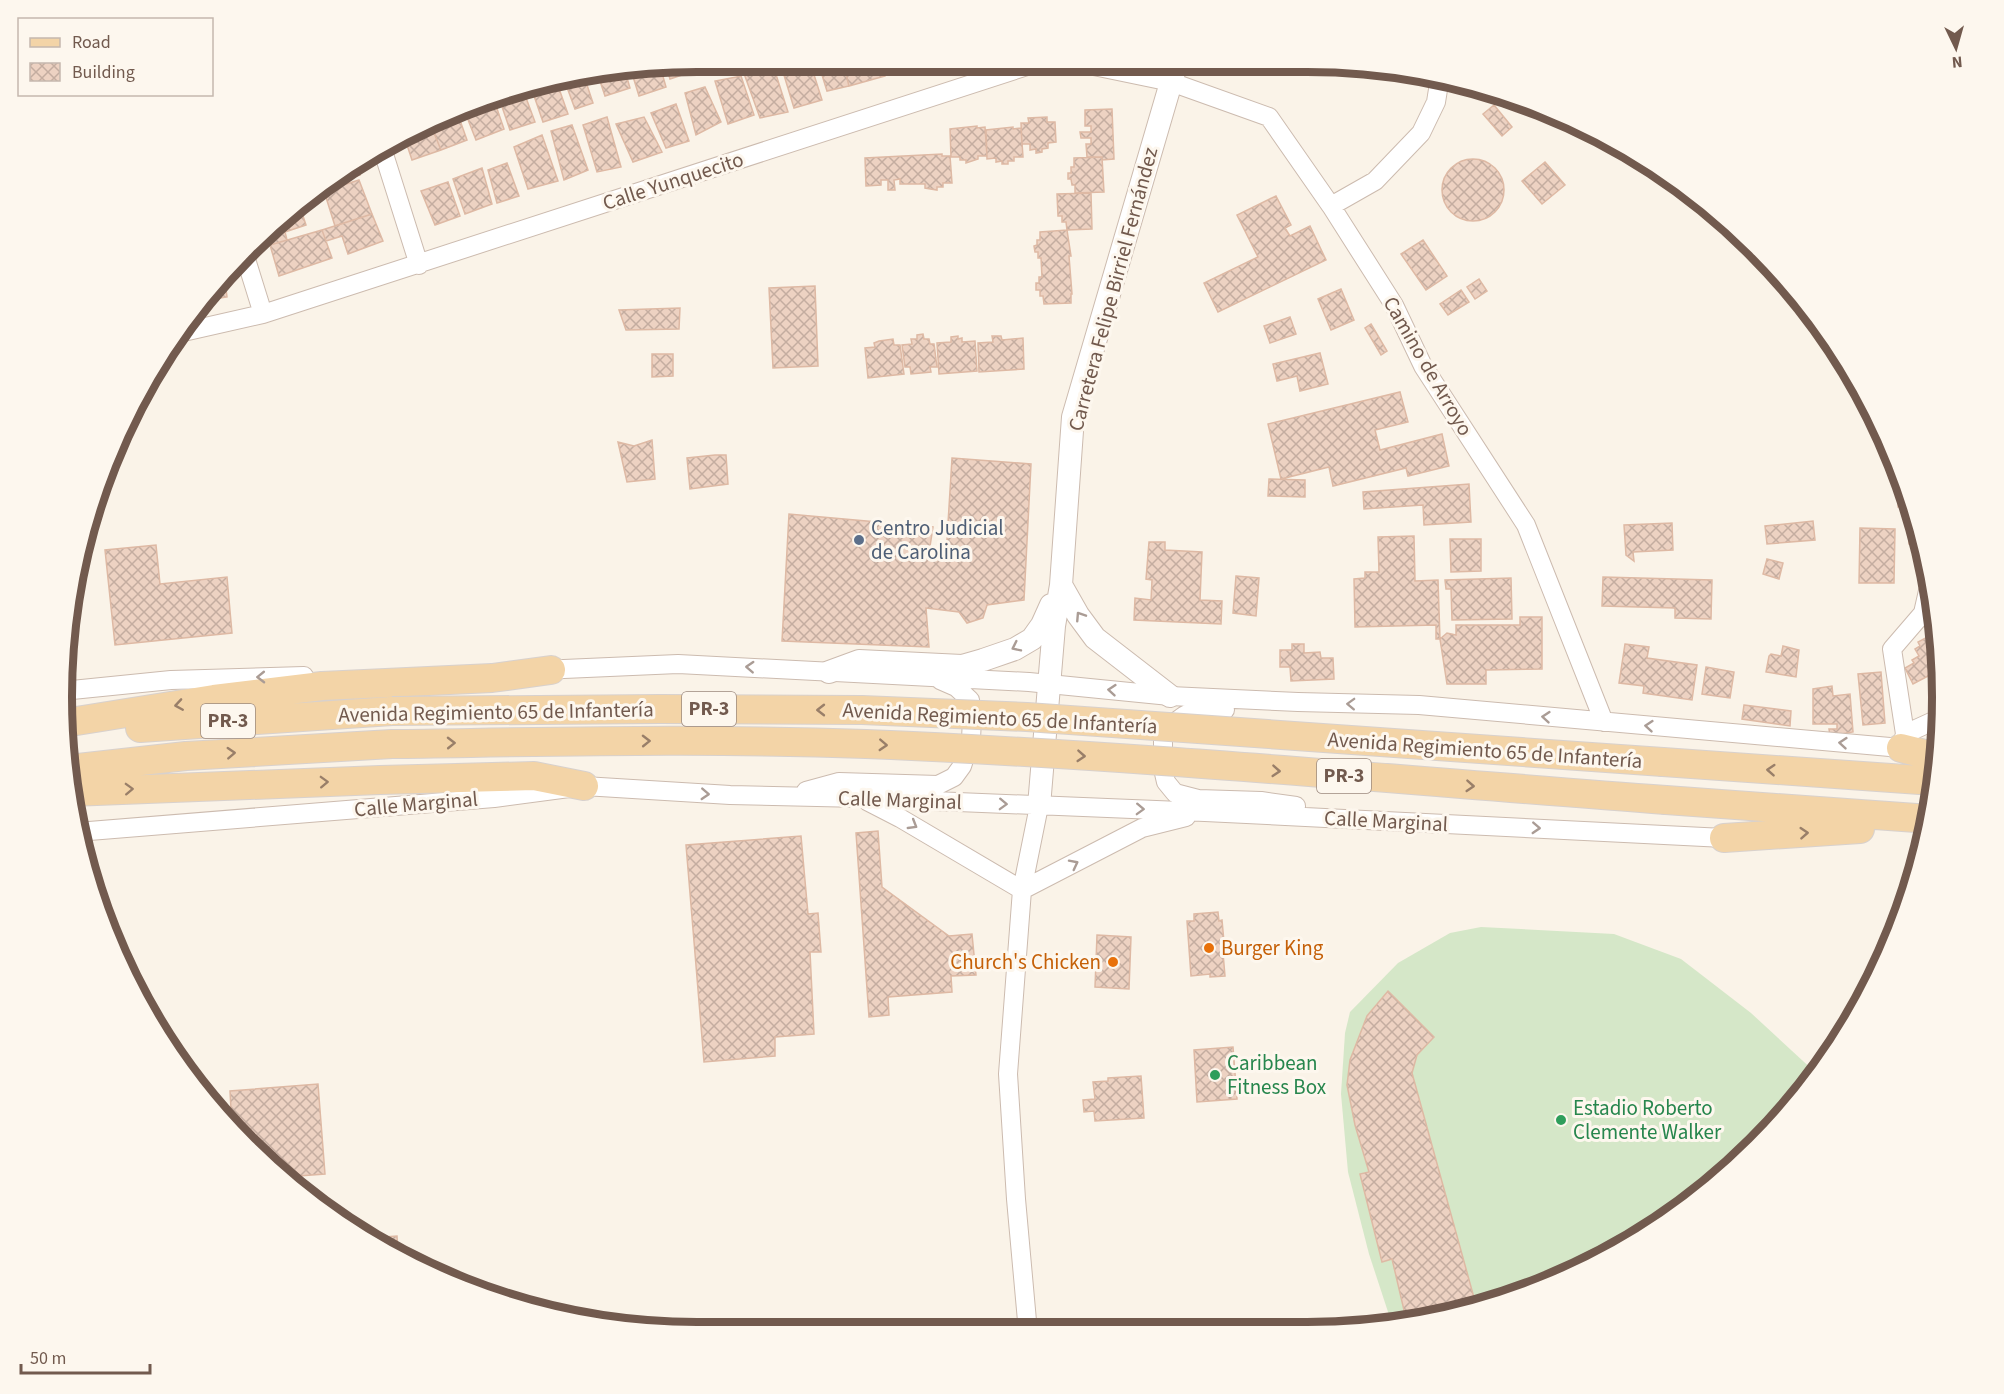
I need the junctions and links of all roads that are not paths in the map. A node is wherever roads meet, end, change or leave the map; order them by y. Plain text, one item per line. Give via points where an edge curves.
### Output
1 (1008, 72) edge
2 (1174, 72) edge
3 (1439, 86) edge
4 (384, 156) edge
5 (1331, 206) junction
6 (247, 263) edge
7 (419, 265) junction
8 (263, 314) junction
9 (191, 330) edge
10 (1061, 585) junction
11 (1925, 604) edge
12 (551, 670) junction
13 (828, 672) junction
14 (935, 677) junction
15 (1050, 685) junction
16 (72, 690) edge
17 (1170, 696) junction
18 (1298, 702) junction
19 (73, 722) edge
20 (1604, 722) junction
21 (1931, 723) edge
22 (73, 732) edge
23 (1903, 741) junction
24 (1929, 753) edge
25 (76, 767) edge
26 (1927, 780) edge
27 (584, 786) junction
28 (79, 792) edge
29 (790, 796) junction
30 (861, 798) junction
31 (1039, 806) junction
32 (1205, 812) junction
33 (1920, 818) edge
34 (1343, 819) junction
35 (1920, 819) edge
36 (87, 831) edge
37 (1724, 838) joint
38 (1022, 890) junction
39 (1027, 1322) edge

1 - 7 street, Calle Yunquecito
2 - 5 street, Camino de Arroyo via 1269,117
2 - 10 street, Carretera Felipe Birriel Fernández via 1073,417
3 - 5 street via 1436,102 1421,134 1375,182
4 - 7 street
5 - 20 street, Camino de Arroyo via 1394,305 1423,366 1526,525
6 - 8 street
7 - 8 street, Calle Yunquecito
8 - 9 street, Calle Yunquecito
10 -> 13 street via 1032,639 1015,649 962,666 859,662
10 - 15 street, Carretera Felipe Birriel Fernández
17 -> 10 street via 1095,638
11 - 23 street via 1923,613 1892,649
13 -> 12 street via 678,664
12 -> 16 street via 171,680
12 -> 19 main road via 492,678 322,686
13 - 14 street
14 - 15 street
14 - 29 street via 956,687 970,700 971,739 954,777 939,785 839,782
17 -> 15 street
15 - 31 street, Carretera Felipe Birriel Fernández
17 - 18 street
20 -> 18 street via 1419,705
18 - 34 street via 1182,714 1163,735 1166,782 1176,793 1198,799 1298,806
23 -> 20 street
21 - 23 street
26 -> 22 main road, Avenida Regimiento 65 de Infantería / PR-3, bridge via 874,710 392,711
23 - 24 main road
25 -> 33 main road, Avenida Regimiento 65 de Infantería / PR-3, bridge via 186,756 392,744 862,744 1023,752
28 -> 27 main road via 534,776
27 -> 29 street, Calle Marginal
27 - 36 street, Calle Marginal via 494,798
29 - 30 street, Calle Marginal
30 -> 31 street, Calle Marginal
30 -> 38 street
31 -> 32 street, Calle Marginal
31 - 38 street
32 - 34 street, Calle Marginal
38 -> 32 street via 1142,828
34 -> 37 street, Calle Marginal
37 -> 35 main road via 1871,828
38 - 39 street via 1008,1074

